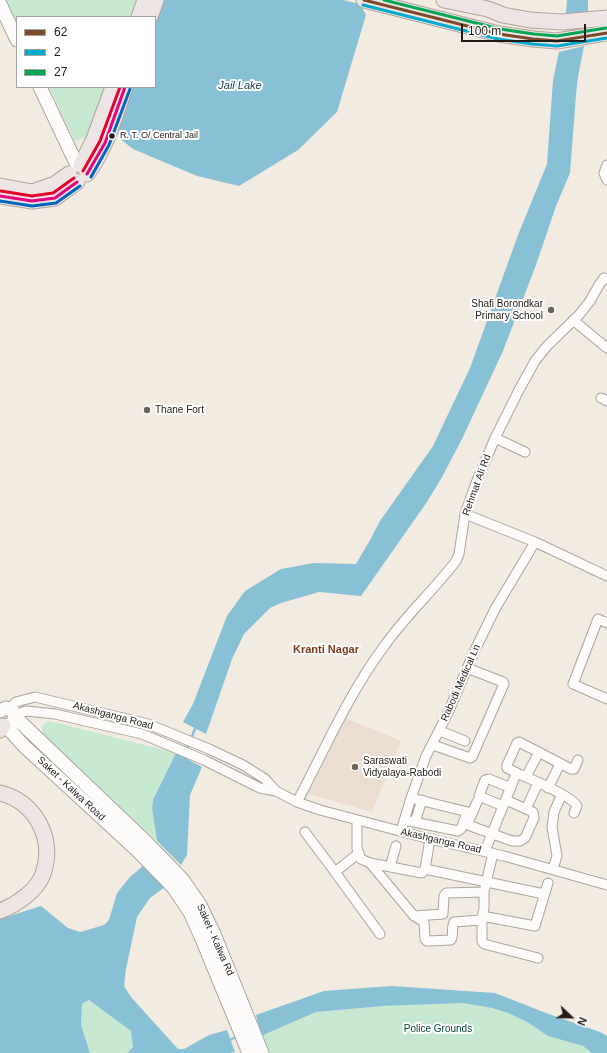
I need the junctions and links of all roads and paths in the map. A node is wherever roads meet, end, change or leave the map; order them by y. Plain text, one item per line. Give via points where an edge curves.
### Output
1 (145, 0) edge
2 (156, 0) edge
3 (364, 0) edge
4 (380, 0) edge
5 (397, 0) edge
6 (444, 0) edge
7 (0, 4) edge
8 (486, 10) edge
9 (139, 16) edge
10 (150, 16) edge
11 (607, 18) edge
12 (607, 27) edge
13 (607, 33) edge
14 (16, 38) edge
15 (40, 88) edge
16 (113, 88) edge
17 (126, 88) edge
18 (607, 165) edge
19 (78, 172) junction
20 (607, 180) edge
21 (0, 186) edge
22 (0, 196) edge
23 (607, 279) edge
24 (574, 320) junction
25 (607, 348) edge
26 (495, 438) junction
27 (525, 452) dead end
28 (466, 514) junction
29 (535, 542) junction
30 (607, 576) edge
31 (607, 623) edge
32 (467, 668) junction
33 (607, 699) edge
34 (5, 717) edge
35 (440, 731) junction
36 (465, 741) dead end
37 (433, 745) junction
38 (539, 752) junction
39 (578, 760) dead end
40 (560, 764) junction
41 (523, 776) junction
42 (538, 783) junction
43 (511, 788) junction
44 (548, 788) junction
45 (276, 791) junction
46 (0, 793) edge
47 (562, 794) junction
48 (411, 798) junction
49 (422, 800) junction
50 (297, 802) junction
51 (477, 802) dead end
52 (504, 803) junction
53 (526, 809) junction
54 (470, 812) junction
55 (574, 813) dead end
56 (357, 820) junction
57 (404, 820) junction
58 (415, 822) junction
59 (401, 831) junction
60 (305, 832) dead end
61 (492, 834) junction
62 (430, 839) junction
63 (396, 846) dead end
64 (489, 852) junction
65 (359, 853) junction
66 (370, 863) junction
67 (390, 867) junction
68 (425, 869) junction
69 (553, 870) junction
70 (335, 872) junction
71 (486, 882) junction
72 (178, 883) joint
73 (548, 883) dead end
74 (607, 885) edge
75 (484, 892) junction
76 (544, 894) junction
77 (0, 911) edge
78 (414, 916) junction
79 (482, 918) junction
80 (380, 934) dead end
81 (538, 958) dead end
82 (257, 1053) edge

1 - 9 main road
2 - 10 main road
3 - 13 main road via 533,40 556,40
4 - 5 main road
5 - 8 main road
6 - 8 main road
7 - 14 main road
8 - 11 main road via 530,20 562,22
8 - 12 main road via 513,27 559,34
15 - 19 main road
16 - 19 main road via 94,140
17 - 19 main road via 95,163
18 - 20 street via 604,173
19 - 21 main road via 32,192
19 - 22 main road via 55,198 32,201
23 - 24 street, Rehmat Ali Rd via 604,278 598,285 590,301
24 - 25 street
24 - 26 street, Rehmat Ali Rd via 535,361
26 - 27 street
26 - 28 street, Rehmat Ali Rd
28 - 29 street
28 - 50 street, Rehmat Ali Rd via 456,561 411,612 360,681
29 - 30 street
29 - 32 street, Rabodi Medical Ln via 495,609
31 - 33 street via 598,619 573,684
32 - 35 street, Rabodi Medical Ln via 451,717
32 - 37 street via 504,684 472,757
34 - 45 street, Akashganga Road via 26,712 55,714 142,734 204,760 260,788
34 - 45 street, Akashganga Road via 16,702 35,697 148,724 243,765 265,779
34 - 72 main road, Saket - Kalwa Road
35 - 36 street
35 - 37 street, Rabodi Medical Ln
37 - 48 street, Rabodi Medical Ln via 426,756
38 - 40 street
38 - 41 street
38 - 41 street via 517,743 506,765
39 - 40 street via 574,769
40 - 44 street
41 - 42 street
41 - 43 street via 516,774
42 - 44 street
42 - 53 street
43 - 52 street
43 - 52 street via 489,779 485,780 479,796
44 - 47 street
45 - 50 street, Akashganga Road
46 - 77 main road via 10,795 26,806 38,820 45,836 47,856 43,875 32,891 17,903
47 - 55 street via 576,804
47 - 69 street via 554,812 552,827 557,856
48 - 49 street
48 - 57 street, Rabodi Medical Ln
49 - 54 street
49 - 58 street
50 - 56 street, Akashganga Road
51 - 54 street
52 - 53 street
52 - 61 street
53 - 61 street via 533,812 534,818 525,838 512,841
54 - 58 street via 458,831
54 - 61 street via 468,825
56 - 59 street, Akashganga Road
56 - 65 street
57 - 58 street
57 - 59 street, Rabodi Medical Ln
59 - 62 street, Akashganga Road
60 - 70 street
61 - 64 street
62 - 64 street, Akashganga Road
62 - 68 street
63 - 67 street
64 - 69 street, Akashganga Road
64 - 71 street
65 - 66 street via 361,859
65 - 70 street
66 - 67 street
66 - 78 street
67 - 68 street via 422,873
68 - 71 street
69 - 74 street, Akashganga Road
70 - 80 street
71 - 75 street
71 - 76 street
72 - 82 main road, Saket - Kalwa Rd via 200,905 228,984
73 - 76 street
75 - 78 street via 446,893 443,914
75 - 79 street
76 - 79 street via 535,926
78 - 79 street via 424,922 427,942 451,940 454,922
79 - 81 street via 484,944

